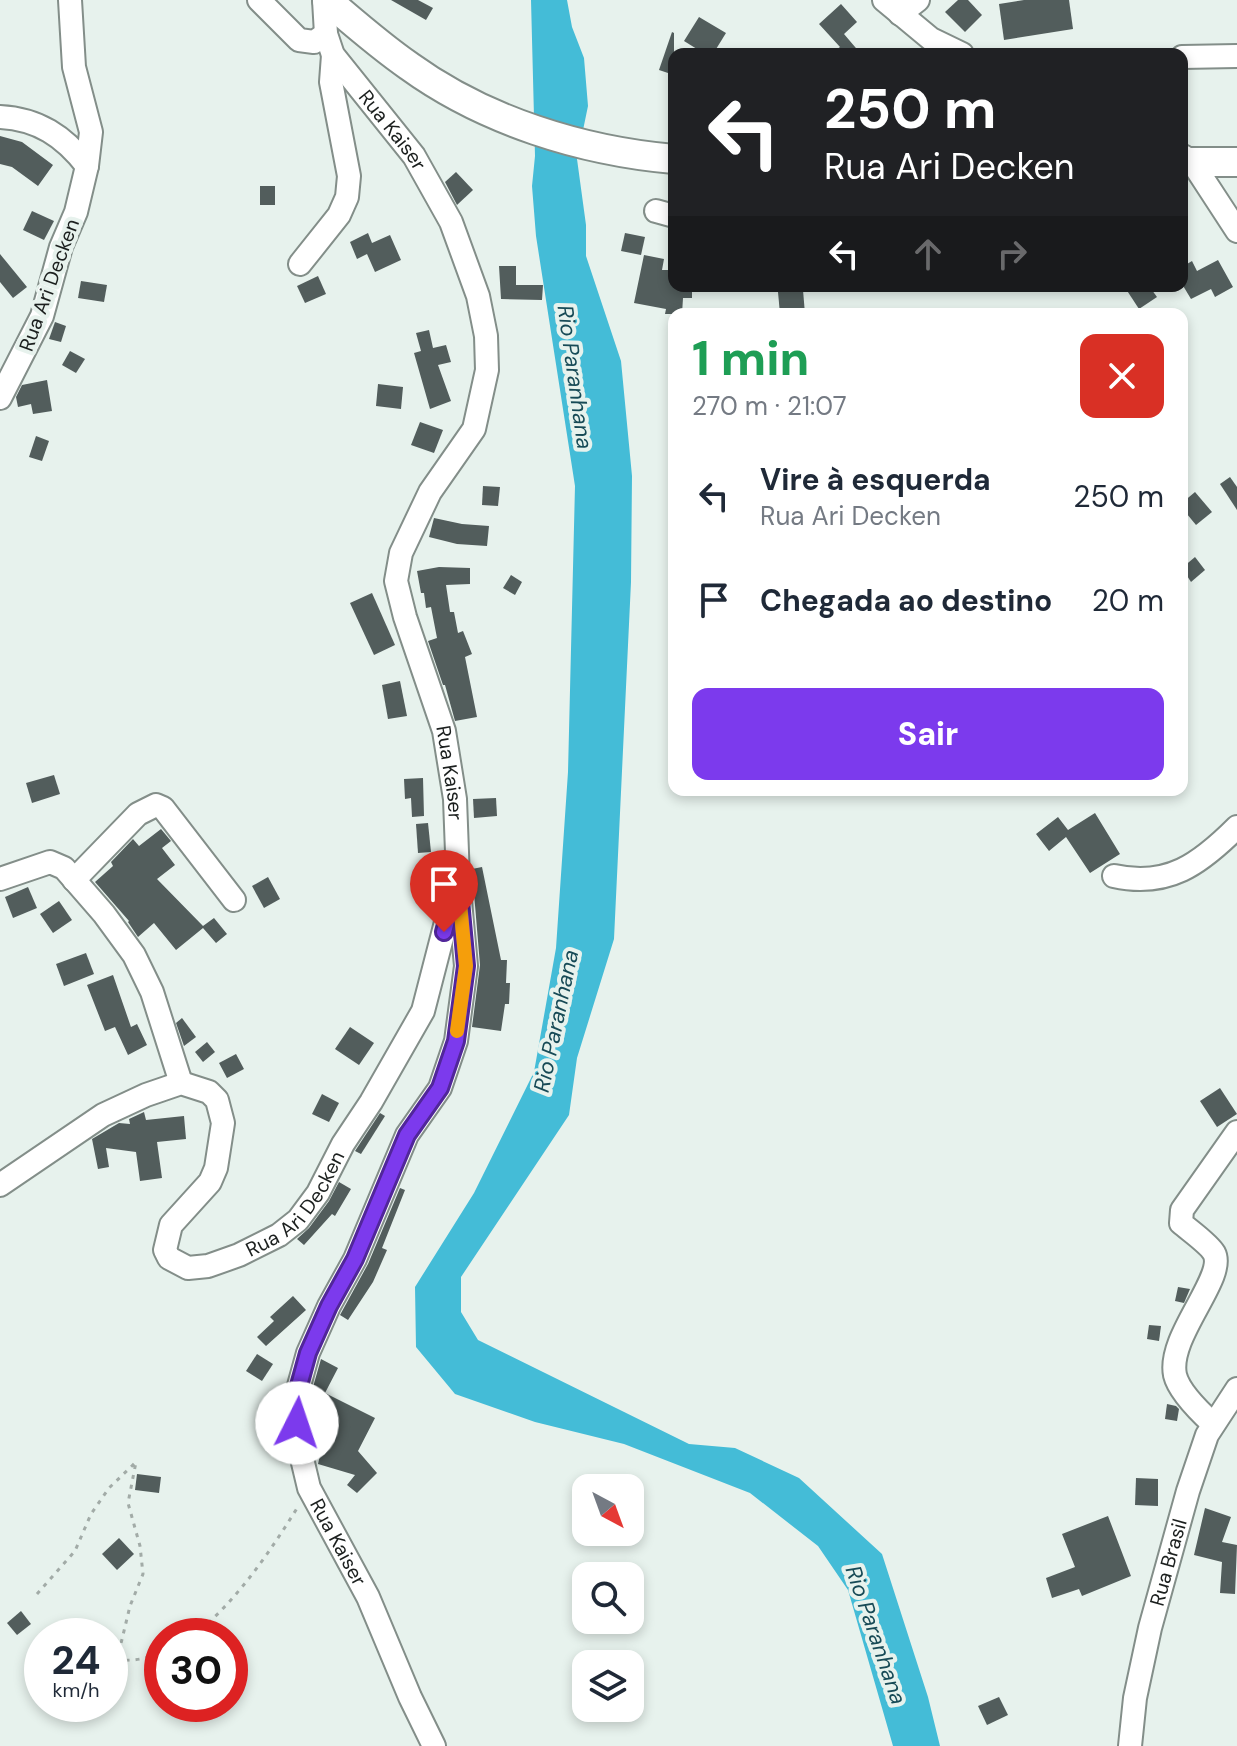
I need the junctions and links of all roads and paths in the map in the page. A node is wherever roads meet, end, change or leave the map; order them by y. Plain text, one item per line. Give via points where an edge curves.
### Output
1 (70, 0) edge
2 (259, 0) edge
3 (326, 0) edge
4 (918, 0) edge
5 (892, 7) edge
6 (330, 45) junction
7 (950, 48) edge
8 (1237, 56) edge
9 (1188, 57) edge
10 (0, 117) edge
11 (668, 158) edge
12 (1188, 160) edge
13 (1237, 162) edge
14 (1188, 164) edge
15 (87, 166) junction
16 (1237, 231) edge
17 (300, 264) dead end
18 (0, 398) edge
19 (1237, 827) edge
20 (1114, 876) dead end
21 (0, 879) edge
22 (458, 879) junction
23 (74, 880) junction
24 (234, 900) dead end
25 (181, 1083) junction
26 (1237, 1132) edge
27 (0, 1185) edge
28 (1237, 1389) edge
29 (1213, 1424) junction
30 (309, 1488) junction
31 (37, 1594) dead end
32 (214, 1618) edge
33 (144, 1657) edge
34 (434, 1746) edge
35 (1130, 1746) edge

1 - 15 street, Rua Ari Decken via 74,67 91,132
2 - 6 street via 299,40
3 - 6 street
3 - 11 main road via 410,68 455,95 585,145
4 - 5 street
5 - 7 street
6 - 17 street via 331,82 349,176 347,197
6 - 22 street, Rua Kaiser via 414,156 451,222 478,296 486,336 487,370 474,429 430,492 401,553 396,581 444,731 455,799
8 - 9 street
10 - 15 street via 40,125 68,144
12 - 13 main road
14 - 16 street
15 - 18 street, Rua Ari Decken via 42,316
19 - 20 street via 1171,876
21 - 23 street via 50,862
22 - 25 street, Rua Ari Decken via 423,1011 318,1193 279,1235 239,1255 188,1268 169,1258 167,1237 171,1225 210,1182 223,1123 209,1092
22 - 30 street, Rua Kaiser via 466,966 456,1041 440,1088 407,1135 308,1353 295,1400
23 - 24 street via 138,814 156,805
23 - 25 street via 134,955 152,992
25 - 27 street via 103,1115
26 - 29 street via 1182,1210 1181,1223 1214,1253 1216,1270 1178,1341 1175,1375
28 - 29 street, Rua Brasil
29 - 35 street, Rua Brasil via 1188,1491 1150,1628
30 - 32 path
30 - 34 street, Rua Kaiser via 368,1597
31 - 33 path via 75,1551 109,1488 136,1462 128,1503 143,1574 117,1660

